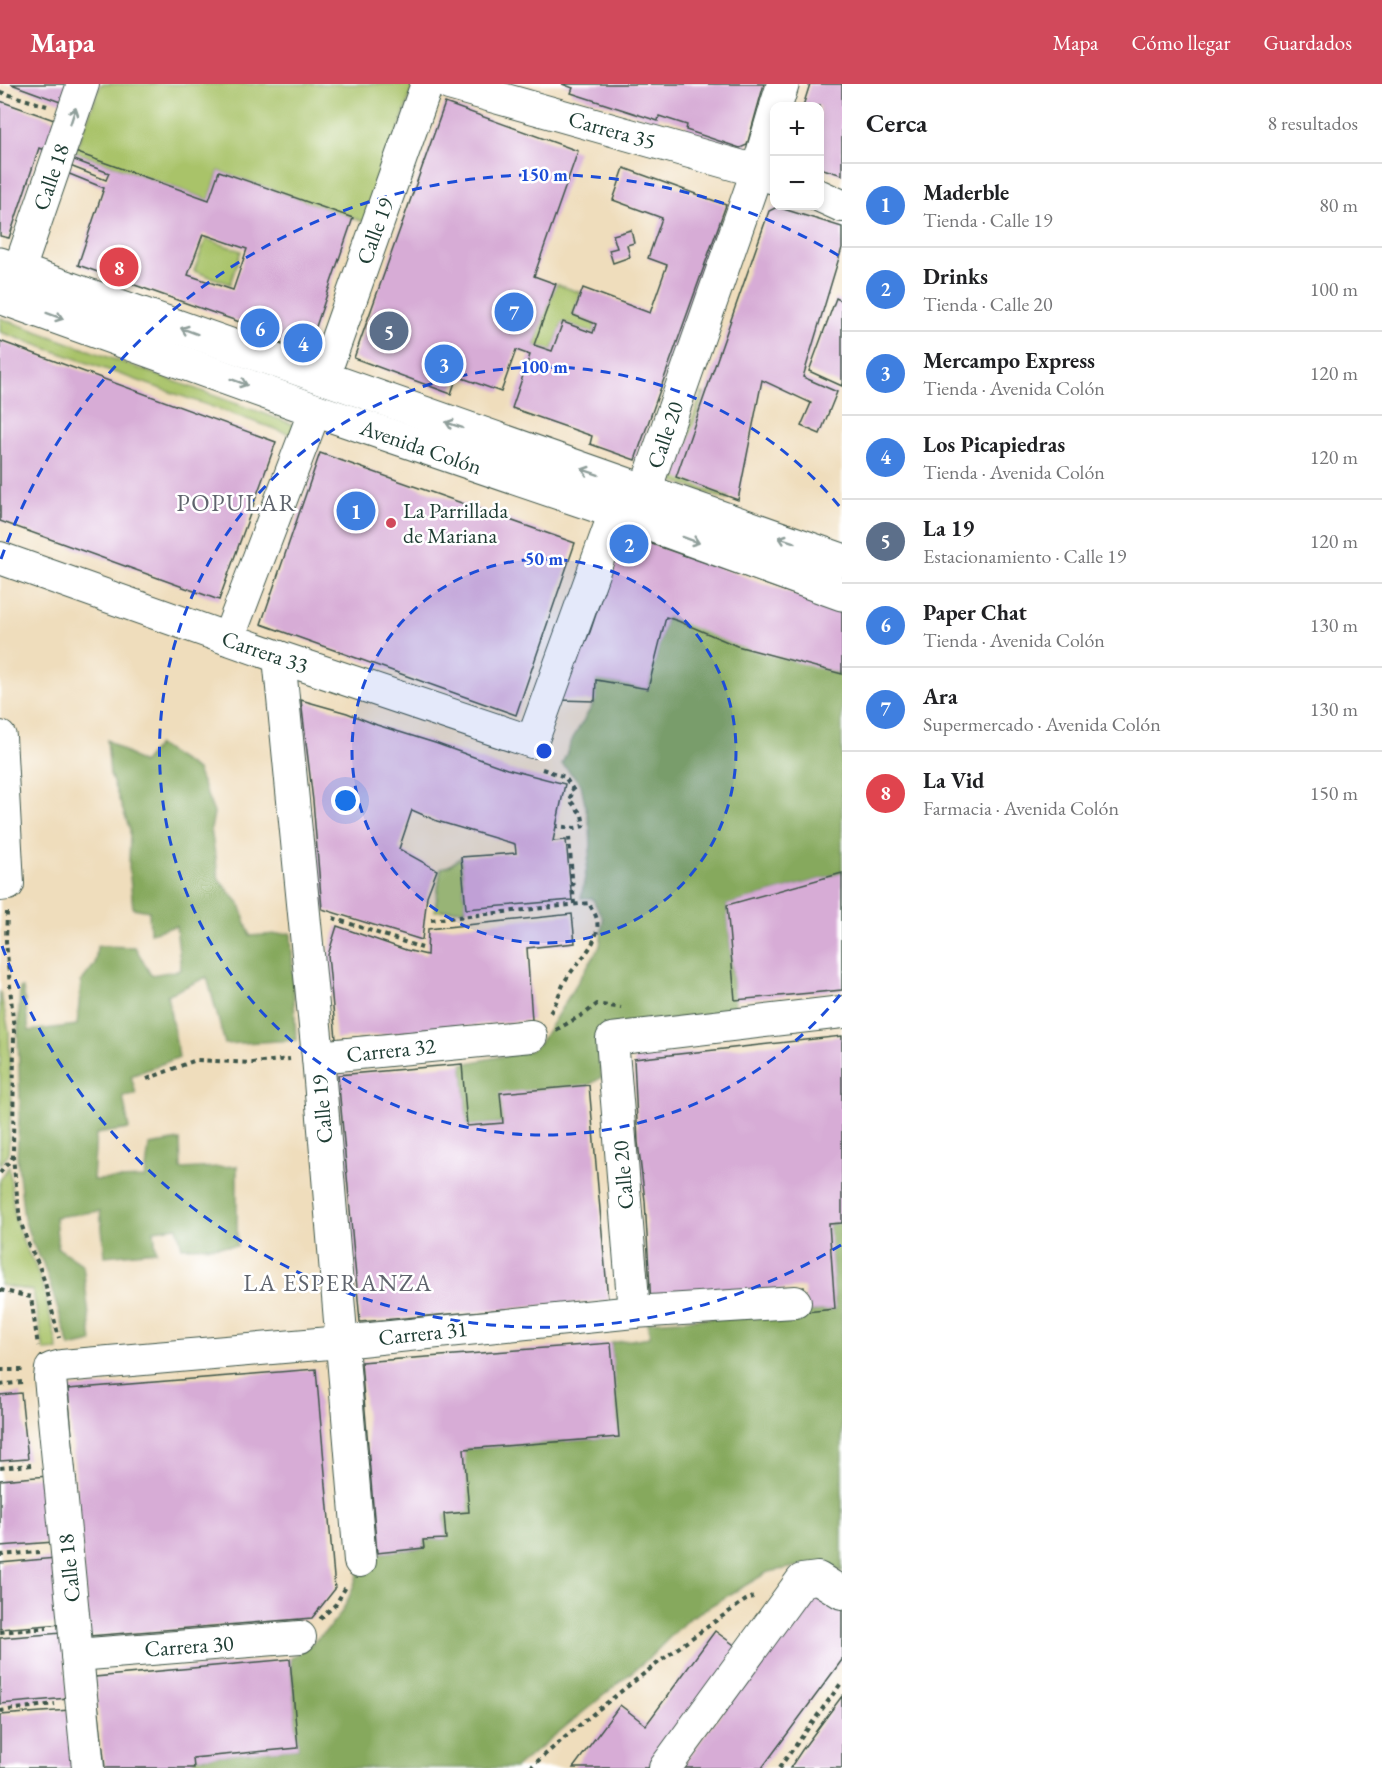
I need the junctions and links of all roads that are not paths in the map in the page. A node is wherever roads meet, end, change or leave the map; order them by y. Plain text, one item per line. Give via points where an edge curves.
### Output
1 (83, 84) edge
2 (428, 84) edge
3 (449, 84) edge
4 (783, 84) edge
5 (777, 102) edge
6 (770, 144) edge
7 (766, 175) edge
8 (824, 198) edge
9 (842, 206) edge
10 (9, 267) edge
11 (0, 297) edge
12 (323, 378) junction
13 (315, 410) junction
14 (645, 491) junction
15 (615, 512) junction
16 (0, 558) edge
17 (842, 560) edge
18 (842, 594) edge
19 (228, 639) junction
20 (279, 657) junction
21 (0, 737) edge
22 (4, 884) edge
23 (842, 1012) edge
24 (531, 1036) road end
25 (318, 1057) junction
26 (795, 1302) dead end
27 (634, 1312) junction
28 (341, 1342) junction
29 (51, 1369) joint
30 (360, 1561) dead end
31 (842, 1593) edge
32 (300, 1637) dead end
33 (76, 1640) junction
34 (88, 1768) edge
35 (665, 1768) edge

10 -> 1 street, Calle 18 via 74,115
2 - 12 street, Calle 19
3 - 7 street, Carrera 35
4 - 5 street
6 - 7 street, Calle 20
7 - 14 street, Calle 20
8 - 9 street
12 -> 10 main road, Avenida Colón
11 -> 13 main road, Avenida Colón
14 -> 12 main road, Avenida Colón
13 - 15 main road, Avenida Colón
13 - 19 street
14 - 15 street, Calle 20
17 -> 14 main road, Avenida Colón
15 -> 18 main road, Avenida Colón
15 - 20 street, Carrera 33 via 532,742
16 - 19 street, Carrera 33
19 - 20 street, Carrera 33
20 - 25 street, Calle 19
21 - 22 street
23 - 27 street, Calle 20 via 612,1039
24 - 25 street, Carrera 32
25 - 28 street, Calle 19
26 - 27 street, Carrera 31
27 - 28 street, Carrera 31
28 - 29 street, Carrera 31
28 - 30 street, Calle 19
29 - 33 street, Calle 18
31 - 35 street via 818,1578 802,1580
32 - 33 street, Carrera 30
33 - 34 street, Calle 18

